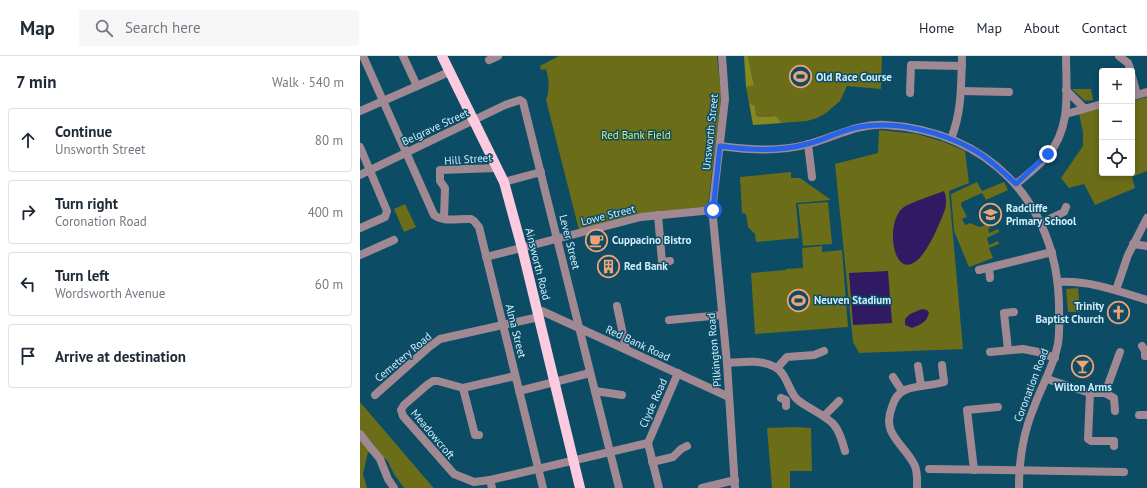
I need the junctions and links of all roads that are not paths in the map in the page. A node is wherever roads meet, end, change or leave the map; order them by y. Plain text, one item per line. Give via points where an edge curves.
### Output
1 (363, 56) edge
2 (403, 56) edge
3 (442, 56) edge
4 (722, 56) edge
5 (962, 56) edge
6 (1066, 56) edge
7 (1119, 56) edge
8 (962, 66) junction
9 (1130, 68) edge
10 (449, 72) junction
11 (417, 86) junction
12 (1066, 90) junction
13 (961, 91) junction
14 (1009, 92) dead end
15 (1147, 92) edge
16 (910, 93) dead end
17 (1135, 95) edge
18 (520, 100) joint
19 (384, 101) junction
20 (1099, 105) edge
21 (1084, 108) junction
22 (360, 111) edge
23 (1066, 114) junction
24 (474, 120) junction
25 (951, 139) junction
26 (808, 144) junction
27 (720, 146) junction
28 (360, 147) edge
29 (406, 152) junction
30 (497, 168) junction
31 (370, 170) junction
32 (540, 172) junction
33 (360, 174) edge
34 (812, 177) dead end
35 (504, 182) junction
36 (1016, 184) junction
37 (1066, 207) dead end
38 (713, 210) junction
39 (658, 215) junction
40 (1147, 218) edge
41 (444, 219) junction
42 (1041, 223) junction
43 (360, 228) edge
44 (558, 239) junction
45 (394, 240) dead end
46 (1133, 244) junction
47 (1147, 246) edge
48 (522, 248) junction
49 (1052, 252) junction
50 (360, 255) edge
51 (486, 257) junction
52 (670, 261) dead end
53 (988, 268) junction
54 (979, 270) dead end
55 (990, 278) dead end
56 (1058, 282) junction
57 (1116, 290) junction
58 (1147, 300) edge
59 (617, 306) dead end
60 (1014, 312) dead end
61 (538, 314) junction
62 (722, 315) junction
63 (669, 320) dead end
64 (503, 326) junction
65 (579, 328) junction
66 (626, 349) junction
67 (825, 350) dead end
68 (1008, 350) junction
69 (990, 352) dead end
70 (1120, 352) dead end
71 (1054, 358) junction
72 (727, 363) junction
73 (942, 365) dead end
74 (918, 366) dead end
75 (777, 368) junction
76 (590, 373) junction
77 (678, 373) junction
78 (515, 376) junction
79 (893, 377) dead end
80 (1047, 379) junction
81 (555, 382) junction
82 (921, 386) junction
83 (463, 388) junction
84 (519, 391) junction
85 (902, 391) junction
86 (595, 392) junction
87 (1090, 393) junction
88 (1105, 393) junction
89 (375, 395) dead end
90 (622, 395) dead end
91 (793, 395) junction
92 (729, 397) junction
93 (784, 401) dead end
94 (839, 401) dead end
95 (998, 407) dead end
96 (1115, 411) dead end
97 (824, 416) junction
98 (360, 434) edge
99 (479, 434) dead end
100 (648, 443) junction
101 (687, 446) dead end
102 (1114, 446) dead end
103 (842, 448) dead end
104 (610, 453) junction
105 (574, 460) junction
106 (652, 462) junction
107 (538, 469) junction
108 (929, 469) dead end
109 (974, 470) junction
110 (1019, 471) junction
111 (1124, 472) dead end
112 (491, 484) edge
113 (735, 484) edge
114 (394, 488) edge
115 (543, 488) edge
116 (580, 488) edge
117 (619, 488) edge
118 (659, 488) edge
119 (702, 488) edge
120 (917, 488) edge
121 (1019, 488) edge

1 - 19 street
2 - 11 street
3 - 10 main road, Ainsworth Road
4 - 27 street, Unsworth Street via 725,91
5 - 8 street
6 - 12 street
7 - 9 street
8 - 13 street
8 - 16 street via 912,65
10 - 11 street
10 - 24 main road, Ainsworth Road
11 - 19 street
12 - 21 street
12 - 23 street
13 - 14 street
13 - 25 street via 959,116
15 - 17 street
18 - 24 street, Belgrave Street
18 - 32 street, Lever Street via 524,104
19 - 22 street
19 - 29 street
20 - 21 street
21 - 23 street
23 - 36 street via 1061,133 1053,148
24 - 29 street, Belgrave Street
24 - 30 main road, Ainsworth Road
25 - 26 street, Coronation Road via 918,129 884,124 855,128
25 - 36 street, Coronation Road via 986,158
26 - 27 street, Coronation Road via 755,150
26 - 34 street
27 - 38 street, Unsworth Street
28 - 31 street
29 - 31 street, Belgrave Street
29 - 41 street, Alma Street via 434,215
30 - 35 main road, Ainsworth Road
30 - 41 street, Hill Street via 440,170 440,181 445,188
31 - 33 street, Belgrave Street
31 - 43 street via 387,213 385,217
32 - 35 street
32 - 44 street, Lever Street
35 - 48 main road, Ainsworth Road
36 - 42 street, Coronation Road
37 - 42 street via 1064,212
38 - 39 street, Lowe Street
38 - 62 street, Pilkington Road
39 - 44 street, Lowe Street via 641,217
39 - 52 street via 662,262
40 - 46 street
41 - 51 street, Alma Street via 474,220 479,227
42 - 49 street, Coronation Road
44 - 48 street, Lowe Street
44 - 65 street, Lever Street
45 - 50 street
46 - 47 street
46 - 57 street
48 - 51 street, Lowe Street
48 - 61 main road, Ainsworth Road
49 - 53 street
49 - 56 street, Coronation Road
51 - 64 street, Alma Street
53 - 54 street
53 - 55 street
56 - 57 street via 1086,283
56 - 71 street, Coronation Road via 1060,320
57 - 58 street
59 - 66 street
60 - 68 street via 1004,313
61 - 64 street, Cemetery Road
61 - 65 street, Red Bank Road via 542,311
61 - 81 main road, Ainsworth Road
62 - 63 street
62 - 72 street, Pilkington Road
64 - 78 street, Alma Street
64 - 89 street, Cemetery Road via 435,342
65 - 66 street, Red Bank Road
65 - 76 street, Lever Street
66 - 77 street, Red Bank Road
67 - 75 street via 814,355 788,357
68 - 69 street
68 - 71 street via 1023,349
70 - 88 street
71 - 80 street, Coronation Road
72 - 75 street via 757,362
72 - 92 street, Pilkington Road
73 - 82 street via 944,382
74 - 82 street
75 - 91 street
76 - 81 street
76 - 86 street, Lever Street
77 - 92 street, Red Bank Road
77 - 100 street, Clyde Road
78 - 83 street, Meadowcroft
78 - 84 street, Alma Street
79 - 85 street
80 - 87 street
80 - 110 street, Coronation Road via 1026,428
81 - 84 street
81 - 105 main road, Ainsworth Road
82 - 85 street
83 - 99 street via 474,435
83 - 112 street, Meadowcroft via 438,381 430,382 401,410 454,474 474,482
84 - 107 street, Alma Street
85 - 120 street via 892,405 889,422 894,438 915,465
86 - 90 street
86 - 104 street, Lever Street
87 - 88 street
87 - 102 street via 1088,439 1114,441
88 - 96 street via 1114,398
91 - 93 street
91 - 97 street
92 - 113 street, Pilkington Road
94 - 97 street via 830,405
95 - 109 street via 967,410
97 - 103 street via 838,429
98 - 114 street via 380,459
100 - 104 street
100 - 106 street, Clyde Road
101 - 106 street via 673,457
104 - 105 street
104 - 117 street, Lever Street
105 - 107 street
105 - 116 main road, Ainsworth Road
106 - 118 street, Clyde Road
107 - 112 street
107 - 115 street, Alma Street
108 - 109 street
109 - 110 street
110 - 111 street
110 - 121 street, Coronation Road
113 - 119 street

